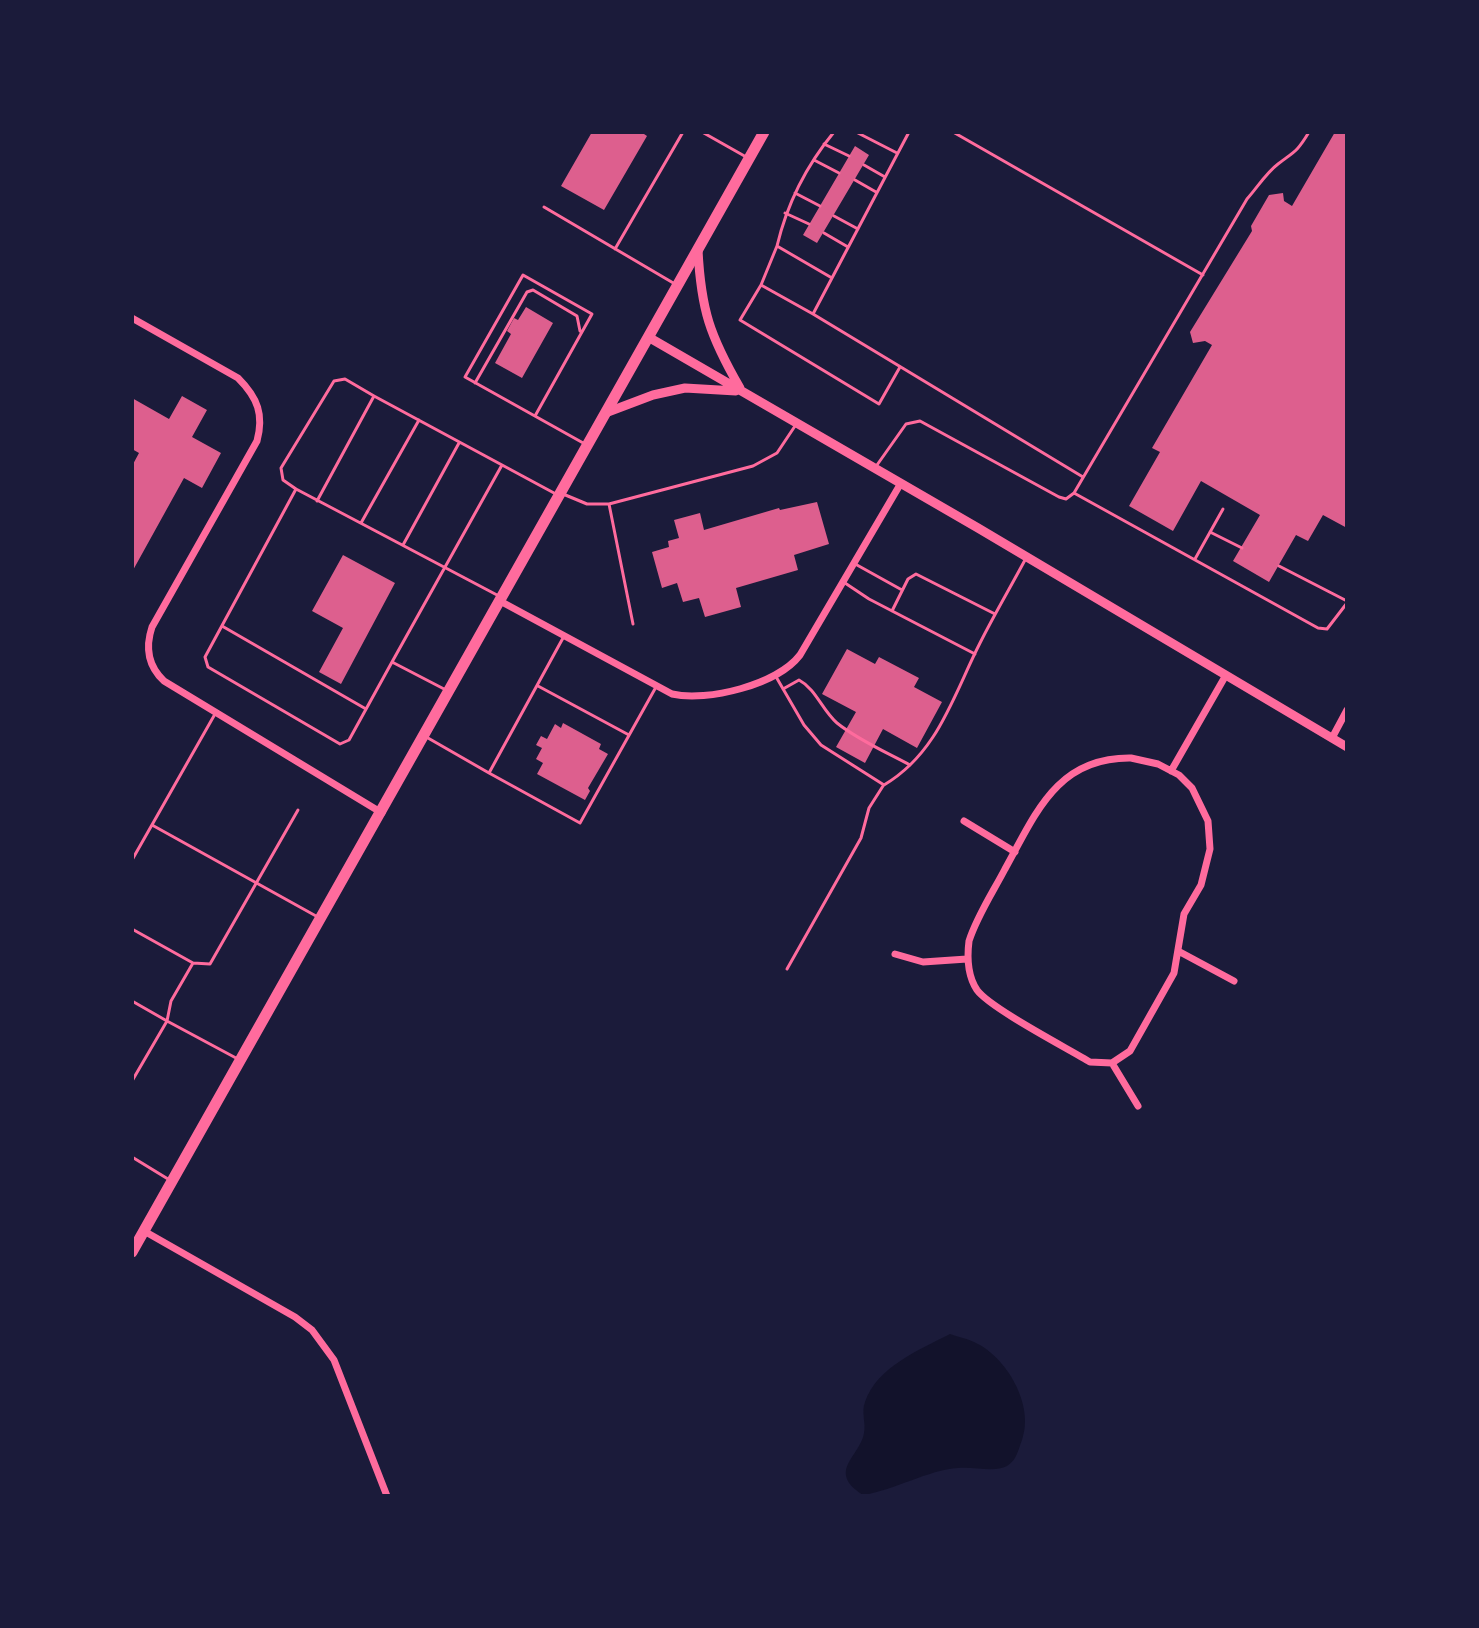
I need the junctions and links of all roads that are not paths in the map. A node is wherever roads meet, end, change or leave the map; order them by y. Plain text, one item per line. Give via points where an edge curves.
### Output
1 (683, 132) edge
2 (702, 132) edge
3 (764, 132) edge
4 (834, 132) edge
5 (856, 132) edge
6 (909, 132) edge
7 (953, 132) edge
8 (1309, 132) edge
9 (824, 144) junction
10 (897, 153) junction
11 (849, 156) dead end
12 (749, 159) junction
13 (814, 160) junction
14 (864, 165) dead end
15 (839, 173) dead end
16 (885, 177) junction
17 (855, 180) dead end
18 (795, 193) junction
19 (877, 193) junction
20 (820, 206) dead end
21 (544, 207) dead end
22 (785, 213) junction
23 (834, 216) dead end
24 (809, 224) dead end
25 (858, 229) junction
26 (824, 233) dead end
27 (777, 246) junction
28 (848, 247) junction
29 (615, 249) junction
30 (698, 250) junction
31 (1203, 275) junction
32 (832, 278) junction
33 (761, 285) junction
34 (679, 286) junction
35 (813, 314) junction
36 (132, 318) edge
37 (580, 335) junction
38 (650, 338) junction
39 (901, 365) junction
40 (475, 383) junction
41 (742, 391) junction
42 (374, 396) junction
43 (608, 412) junction
44 (535, 416) junction
45 (419, 420) junction
46 (797, 423) junction
47 (460, 442) junction
48 (589, 446) junction
49 (502, 465) junction
50 (875, 468) junction
51 (1083, 477) junction
52 (901, 483) junction
53 (296, 489) junction
54 (1074, 493) junction
55 (561, 494) junction
56 (317, 501) junction
57 (609, 504) junction
58 (1223, 509) dead end
59 (361, 523) junction
60 (1210, 532) junction
61 (403, 545) junction
62 (1242, 548) dead end
63 (1027, 557) junction
64 (1195, 559) junction
65 (853, 563) junction
66 (1279, 566) dead end
67 (446, 568) junction
68 (843, 581) junction
69 (902, 590) junction
70 (501, 599) junction
71 (1347, 602) edge
72 (892, 611) junction
73 (995, 614) junction
74 (633, 624) dead end
75 (222, 626) junction
76 (563, 636) junction
77 (975, 654) junction
78 (392, 662) junction
79 (775, 675) junction
80 (1226, 675) junction
81 (538, 686) junction
82 (656, 687) junction
83 (783, 689) junction
84 (449, 692) junction
85 (366, 709) junction
86 (1347, 710) edge
87 (216, 712) junction
88 (629, 735) junction
89 (424, 737) junction
90 (1332, 738) junction
91 (1347, 747) edge
92 (911, 766) junction
93 (1171, 771) junction
94 (489, 773) junction
95 (884, 785) junction
96 (298, 810) dead end
97 (382, 813) junction
98 (964, 821) dead end
99 (152, 825) junction
100 (1015, 852) junction
101 (132, 860) edge
102 (257, 883) junction
103 (321, 919) junction
104 (132, 929) edge
105 (1180, 952) junction
106 (895, 954) dead end
107 (967, 959) junction
108 (193, 963) junction
109 (787, 969) dead end
110 (1234, 981) dead end
111 (132, 1001) edge
112 (167, 1021) junction
113 (241, 1061) junction
114 (1112, 1063) junction
115 (132, 1081) edge
116 (1138, 1106) dead end
117 (132, 1157) edge
118 (172, 1181) junction
119 (144, 1231) junction
120 (132, 1252) edge
121 (387, 1496) edge

1 - 29 lane
2 - 12 lane
3 - 12 main road
4 - 9 lane
5 - 10 lane
6 - 10 lane
7 - 31 lane
8 - 31 lane via 1247,199
9 - 11 lane
9 - 13 lane
10 - 16 lane
12 - 30 main road
13 - 15 lane
13 - 18 lane
14 - 16 lane
16 - 19 lane
17 - 19 lane
18 - 20 lane
18 - 22 lane
19 - 25 lane
21 - 29 lane
22 - 24 lane
22 - 27 lane
23 - 25 lane
25 - 28 lane
26 - 28 lane
27 - 32 lane
27 - 33 lane
28 - 32 lane
29 - 34 lane
30 - 34 main road
30 - 41 street via 705,316
31 - 51 lane
32 - 35 lane
33 - 35 lane
33 - 39 lane via 740,320 879,404
34 - 38 main road
35 - 39 lane
36 - 87 street via 238,378 252,391 259,408 257,441 149,637 155,672
37 - 40 lane via 577,316 533,290 527,292
37 - 40 lane via 592,314 523,275 465,377
37 - 44 lane
38 - 41 street
38 - 43 main road
39 - 51 lane
40 - 44 lane
41 - 43 street via 685,388
41 - 46 street
42 - 45 lane
42 - 53 lane via 345,379 334,381 281,468 283,480
42 - 56 lane
43 - 48 main road
44 - 48 lane
45 - 47 lane
45 - 59 lane
46 - 50 street
46 - 57 lane via 777,453 753,466
47 - 49 lane
47 - 61 lane
48 - 55 main road
49 - 55 lane
49 - 67 lane
50 - 52 street
50 - 54 lane via 906,424 920,421 1059,497
51 - 54 lane
52 - 63 street
52 - 65 street
53 - 56 lane
53 - 75 lane
54 - 64 lane
55 - 57 lane via 587,504
55 - 70 main road
56 - 59 lane
57 - 74 lane
58 - 60 lane
59 - 61 lane
60 - 62 lane
60 - 64 lane
61 - 67 lane
63 - 73 lane
63 - 80 street
64 - 71 lane via 1318,628 1327,629
65 - 68 street
65 - 69 lane
66 - 71 lane
67 - 70 lane
67 - 78 lane
68 - 72 lane
68 - 79 street via 800,655
69 - 72 lane
69 - 73 lane via 916,574
70 - 76 street
70 - 84 main road
72 - 77 lane
73 - 77 lane
75 - 85 lane
75 - 85 lane via 205,657 208,667 340,744 349,740
76 - 81 lane
76 - 82 street
77 - 92 lane via 927,748
78 - 84 lane
78 - 85 lane
79 - 82 street via 702,696 683,697
79 - 83 lane
80 - 90 street
80 - 93 street
81 - 88 lane
81 - 94 lane
82 - 88 lane
83 - 92 lane via 799,680 808,685 838,723
83 - 95 lane via 821,745
84 - 89 main road
86 - 90 street
87 - 97 street
87 - 99 lane
88 - 94 lane via 580,823
89 - 94 lane
89 - 97 main road
90 - 91 street
92 - 95 lane
93 - 100 street via 1124,758 1076,771 1049,793
93 - 105 street via 1192,788 1211,836 1208,867 1184,914
95 - 109 lane via 869,808 861,838
96 - 102 lane
97 - 103 main road
98 - 100 street
99 - 101 lane
99 - 102 lane
100 - 107 street via 972,931
102 - 103 lane
102 - 108 lane via 210,964
103 - 113 main road
104 - 108 lane
105 - 110 street
105 - 114 street via 1174,973 1130,1051
106 - 107 street via 923,962
107 - 114 street via 972,979 986,999 1090,1062
108 - 112 lane via 171,1001
111 - 112 lane
112 - 113 lane
112 - 115 lane
113 - 118 main road
114 - 116 street
117 - 118 lane
118 - 119 main road
119 - 120 main road
119 - 121 street via 312,1330 334,1360

